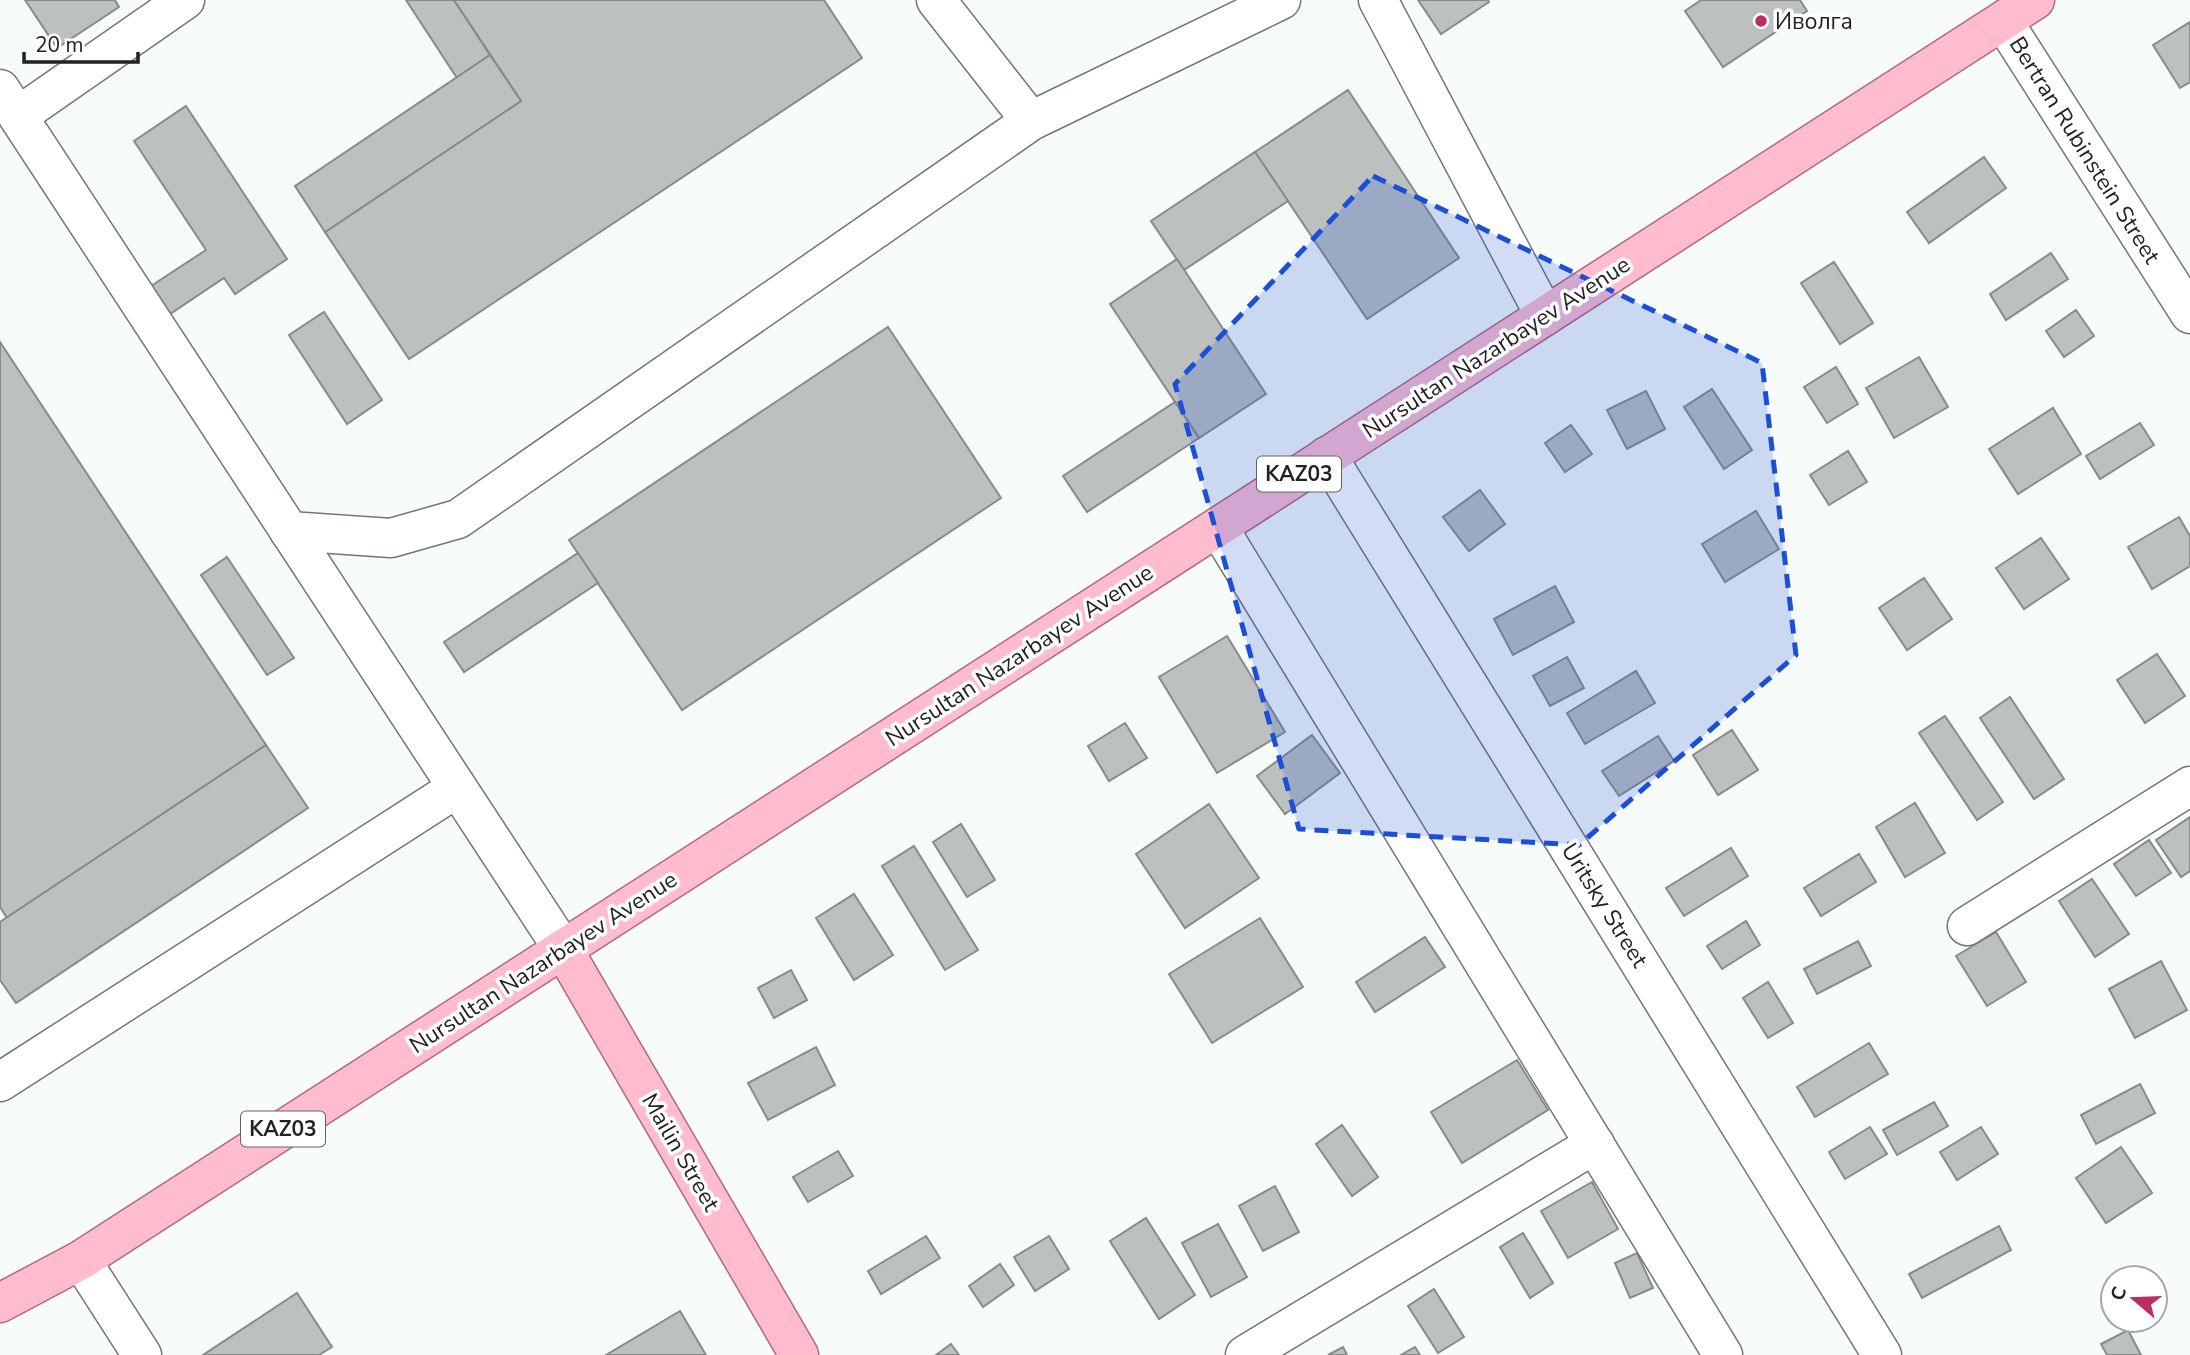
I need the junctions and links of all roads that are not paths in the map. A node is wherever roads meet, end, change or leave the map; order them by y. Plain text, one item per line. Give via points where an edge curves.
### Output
1 (185, 0) edge
2 (936, 0) edge
3 (1281, 0) edge
4 (1378, 0) edge
5 (2035, 0) edge
6 (2003, 21) junction
7 (9, 102) edge
8 (1031, 121) junction
9 (2190, 314) edge
10 (1545, 316) junction
11 (1327, 456) junction
12 (1218, 527) junction
13 (289, 531) junction
14 (2190, 786) edge
15 (457, 788) junction
16 (1967, 926) dead end
17 (562, 949) junction
18 (0, 1082) edge
19 (1595, 1144) junction
20 (81, 1259) junction
21 (0, 1303) edge
22 (789, 1352) edge
23 (142, 1355) edge
24 (1245, 1355) edge
25 (1723, 1355) edge
26 (1882, 1355) edge

1 - 7 street
2 - 8 street
3 - 8 street
4 - 10 street
5 - 6 main road, Nursultan Nazarbayev Avenue / KАZ03
6 - 9 street, Bertran Rubinstein Street
6 - 10 main road, Nursultan Nazarbayev Avenue / KАZ03
7 - 13 street
8 - 13 street via 458,519 391,538
10 - 11 main road, Nursultan Nazarbayev Avenue / KАZ03
11 - 12 main road, Nursultan Nazarbayev Avenue / KАZ03
11 - 26 street, Uritsky Street
12 - 17 main road, Nursultan Nazarbayev Avenue / KАZ03
12 - 19 street
13 - 15 street
14 - 16 street
15 - 17 street
15 - 18 street
17 - 20 main road, Nursultan Nazarbayev Avenue / KАZ03
17 - 22 main road, Mailin Street
19 - 24 street
19 - 25 street
20 - 21 main road, Nursultan Nazarbayev Avenue / KАZ03
20 - 23 street

